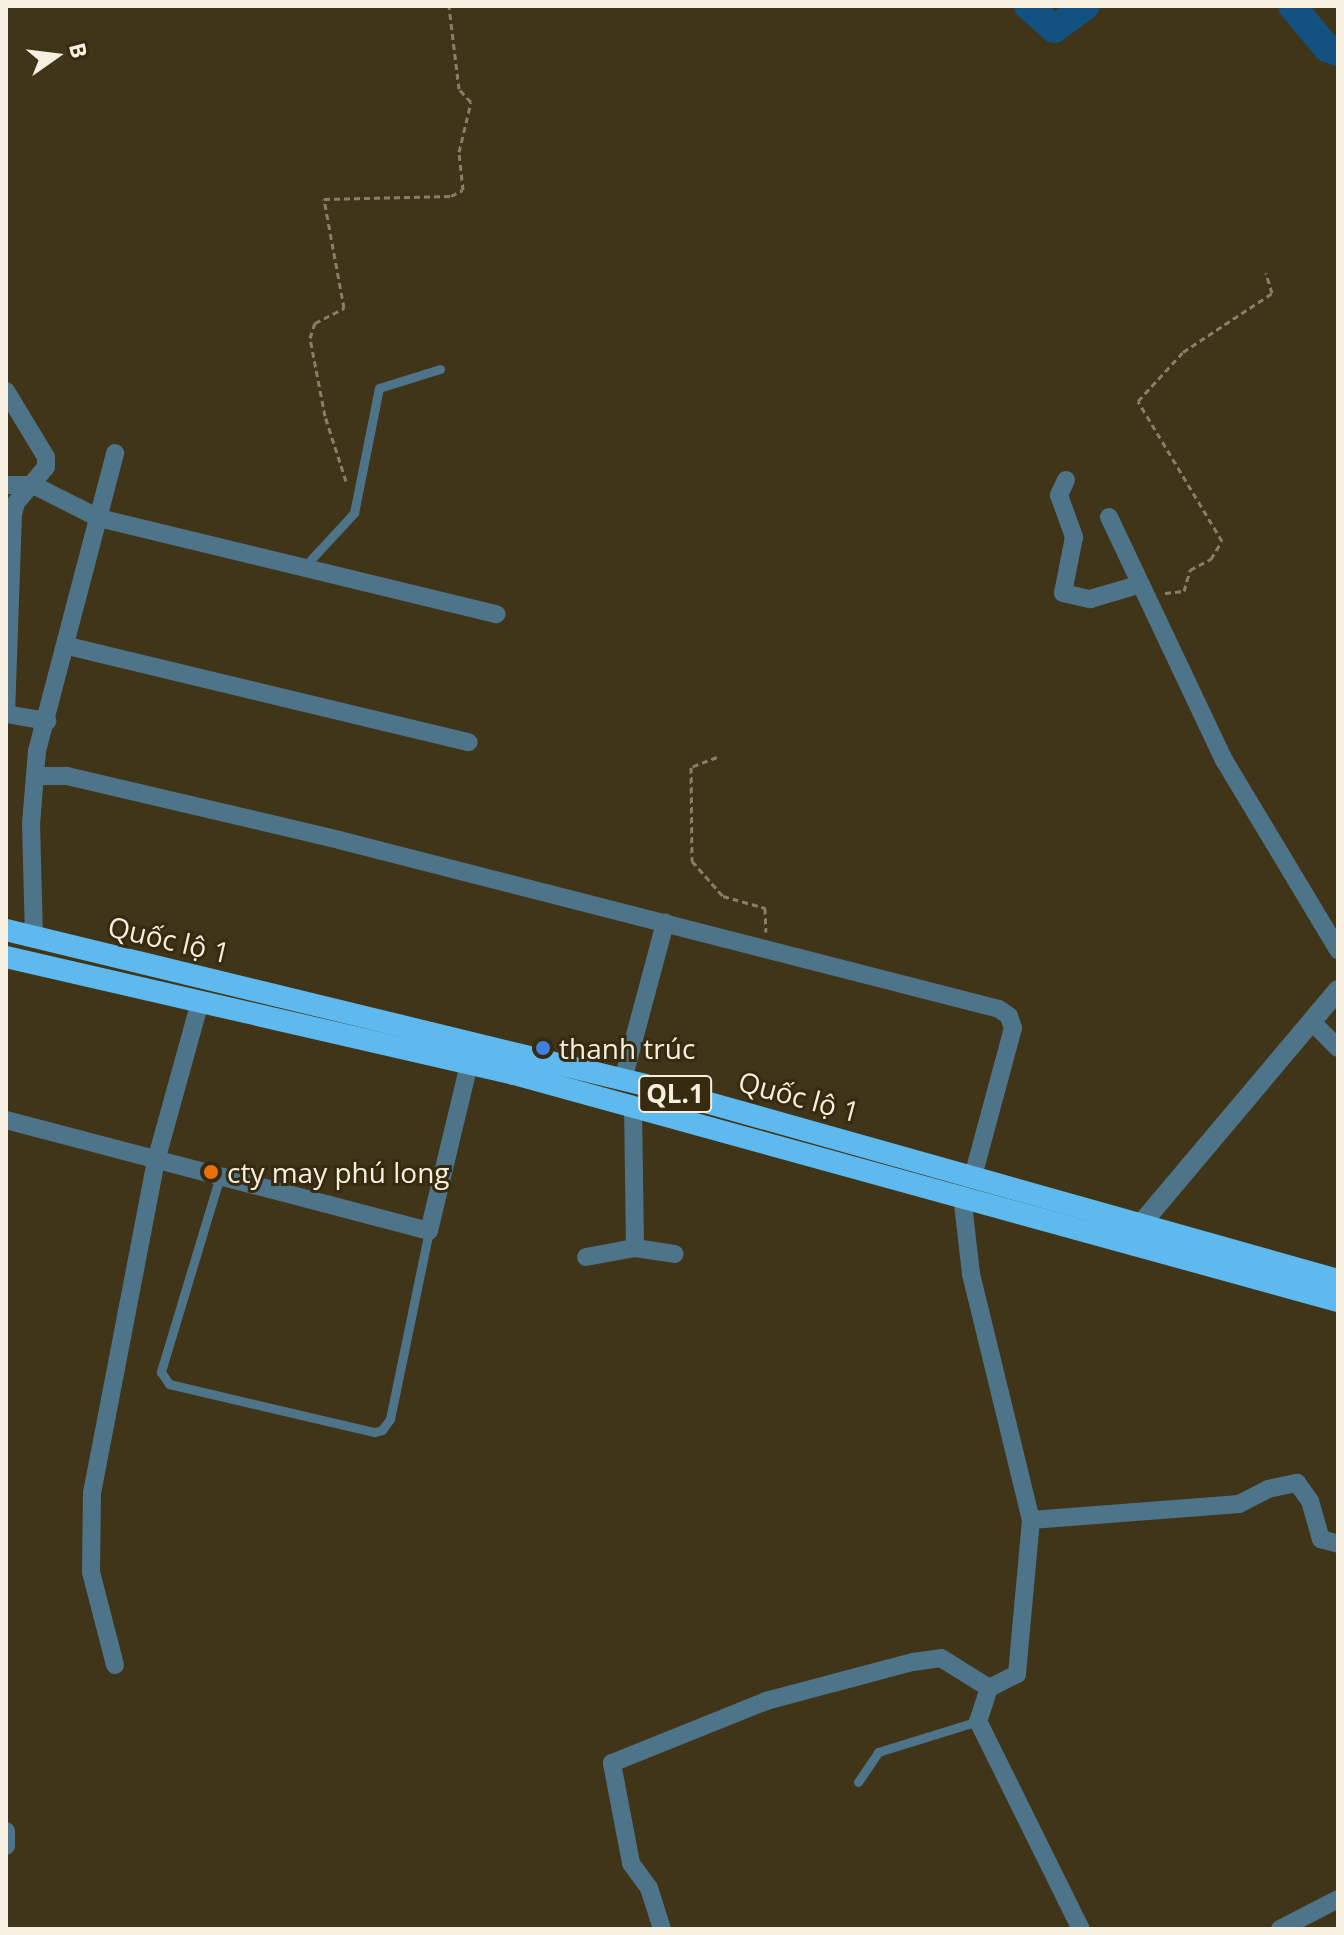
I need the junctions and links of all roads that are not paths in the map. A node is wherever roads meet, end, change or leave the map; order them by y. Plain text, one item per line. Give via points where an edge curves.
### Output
1 (440, 369) dead end
2 (6, 391) edge
3 (115, 453) dead end
4 (1066, 480) dead end
5 (6, 485) edge
6 (33, 485) junction
7 (1109, 517) dead end
8 (99, 518) junction
9 (304, 567) junction
10 (1141, 584) junction
11 (497, 614) dead end
12 (68, 646) junction
13 (6, 714) edge
14 (47, 721) junction
15 (469, 742) dead end
16 (35, 776) junction
17 (665, 923) junction
18 (6, 930) edge
19 (34, 937) junction
20 (1338, 950) edge
21 (6, 957) edge
22 (1338, 990) edge
23 (200, 1002) junction
24 (1311, 1021) junction
25 (1338, 1048) edge
26 (469, 1064) junction
27 (623, 1080) junction
28 (633, 1109) junction
29 (6, 1120) edge
30 (157, 1157) junction
31 (220, 1176) junction
32 (968, 1185) junction
33 (1141, 1224) junction
34 (429, 1231) junction
35 (635, 1248) junction
36 (675, 1254) dead end
37 (586, 1257) dead end
38 (1338, 1280) edge
39 (1338, 1301) edge
40 (1031, 1520) junction
41 (1338, 1544) edge
42 (115, 1665) dead end
43 (989, 1688) junction
44 (978, 1721) junction
45 (858, 1782) dead end
46 (6, 1831) edge
47 (6, 1846) edge
48 (1338, 1899) edge
49 (662, 1929) edge
50 (1081, 1929) edge
51 (1280, 1929) edge

1 - 9 lane via 379,388 354,513
2 - 6 street via 46,457
3 - 8 street
4 - 10 street via 1059,495 1074,537 1063,593 1090,599
5 - 6 street
6 - 8 street
6 - 13 street via 13,514
7 - 10 street
8 - 9 street
8 - 12 street
9 - 11 street
10 - 20 street via 1224,760
12 - 14 street
12 - 15 street
13 - 14 street
14 - 16 street
16 - 17 street via 67,776 126,789
16 - 19 street
17 - 27 street
17 - 32 street via 1009,1016 1013,1028
18 - 19 highway, Quốc lộ 1 / QL.1
19 - 27 highway, Quốc lộ 1 / QL.1
21 - 23 highway, Quốc lộ 1 / QL.1
22 - 24 street
23 - 26 highway, Quốc lộ 1 / QL.1
23 - 30 street
24 - 25 street
24 - 33 street
26 - 28 highway, Quốc lộ 1 / QL.1
26 - 34 street
27 - 32 highway, Quốc lộ 1 / QL.1
28 - 32 highway, Quốc lộ 1 / QL.1
28 - 35 street
29 - 30 street
30 - 31 street
30 - 42 street via 88,1522 91,1572
31 - 34 street
31 - 34 lane via 161,1372 169,1384 382,1430 390,1419
32 - 33 highway, Quốc lộ 1 / QL.1
32 - 39 highway, Quốc lộ 1 / QL.1
32 - 40 street via 971,1274
33 - 38 highway, Quốc lộ 1 / QL.1
35 - 36 street
35 - 37 street
40 - 41 street via 1215,1507 1297,1483 1310,1501 1321,1539
40 - 43 street via 1017,1674
43 - 44 street
43 - 49 street via 941,1658 913,1662 766,1701 612,1763 631,1863 649,1888
44 - 45 lane via 878,1752
44 - 50 street
46 - 47 street
48 - 51 street

